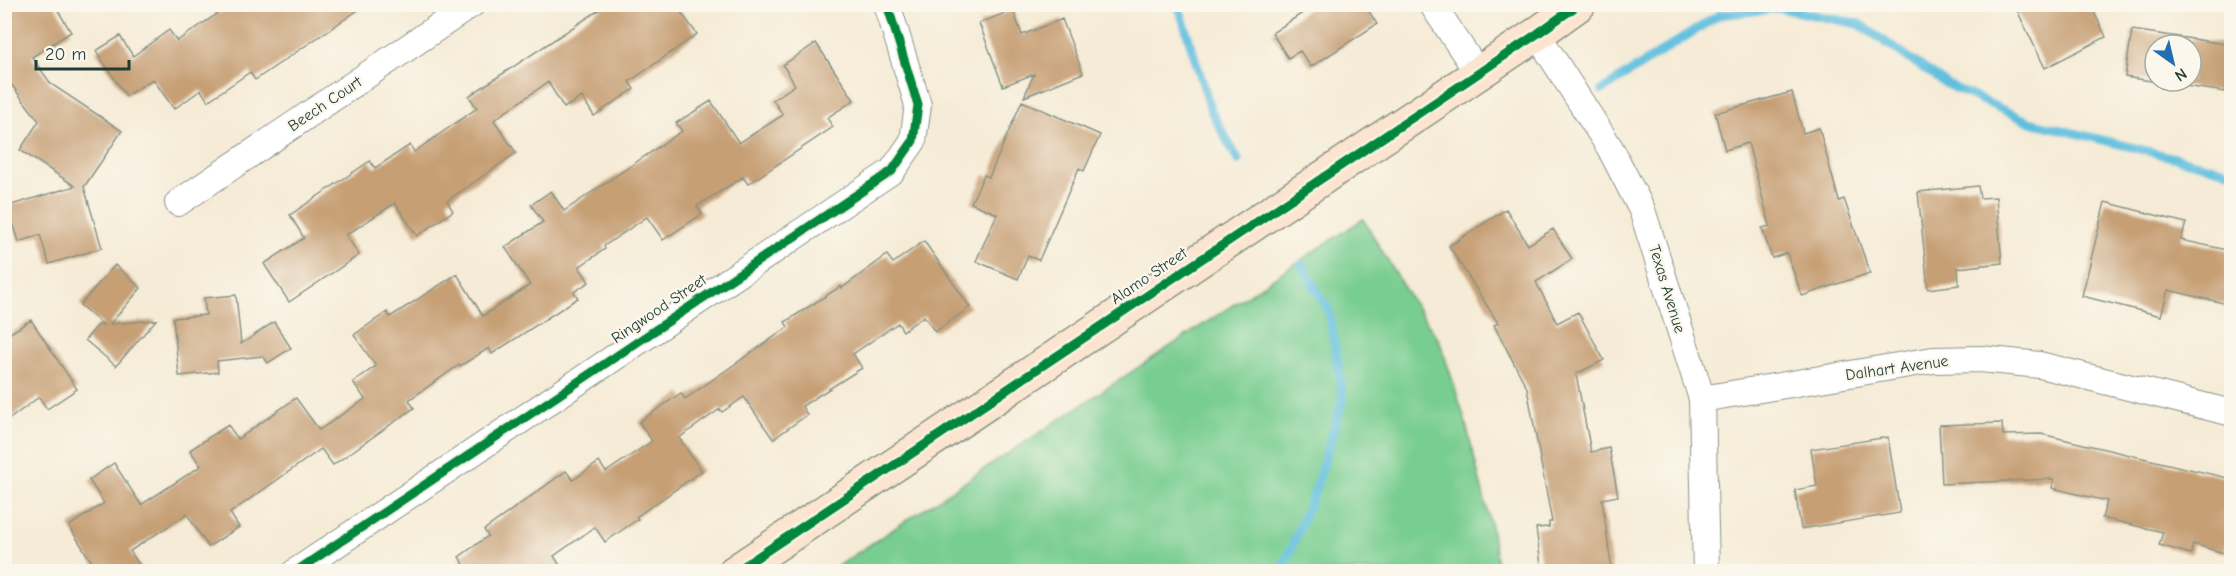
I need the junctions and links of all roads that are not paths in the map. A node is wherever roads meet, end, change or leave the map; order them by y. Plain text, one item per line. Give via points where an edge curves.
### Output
1 (472, 4) edge
2 (887, 4) edge
3 (1431, 4) edge
4 (1578, 4) edge
5 (1537, 34) junction
6 (1478, 74) junction
7 (178, 203) dead end
8 (1702, 399) junction
9 (2232, 413) edge
10 (295, 572) edge
11 (735, 572) edge
12 (1706, 572) edge

1 - 7 street, Beech Court
2 - 10 street, Ringwood Street via 918,105 913,141 892,171
3 - 6 street
4 - 5 main road, Alamo Street
5 - 6 main road, Alamo Street
5 - 8 street, Texas Avenue via 1610,148 1642,210
6 - 11 main road, Alamo Street
8 - 9 street, Dalhart Avenue via 1933,360 1981,359 2040,365
8 - 12 street, Texas Avenue

